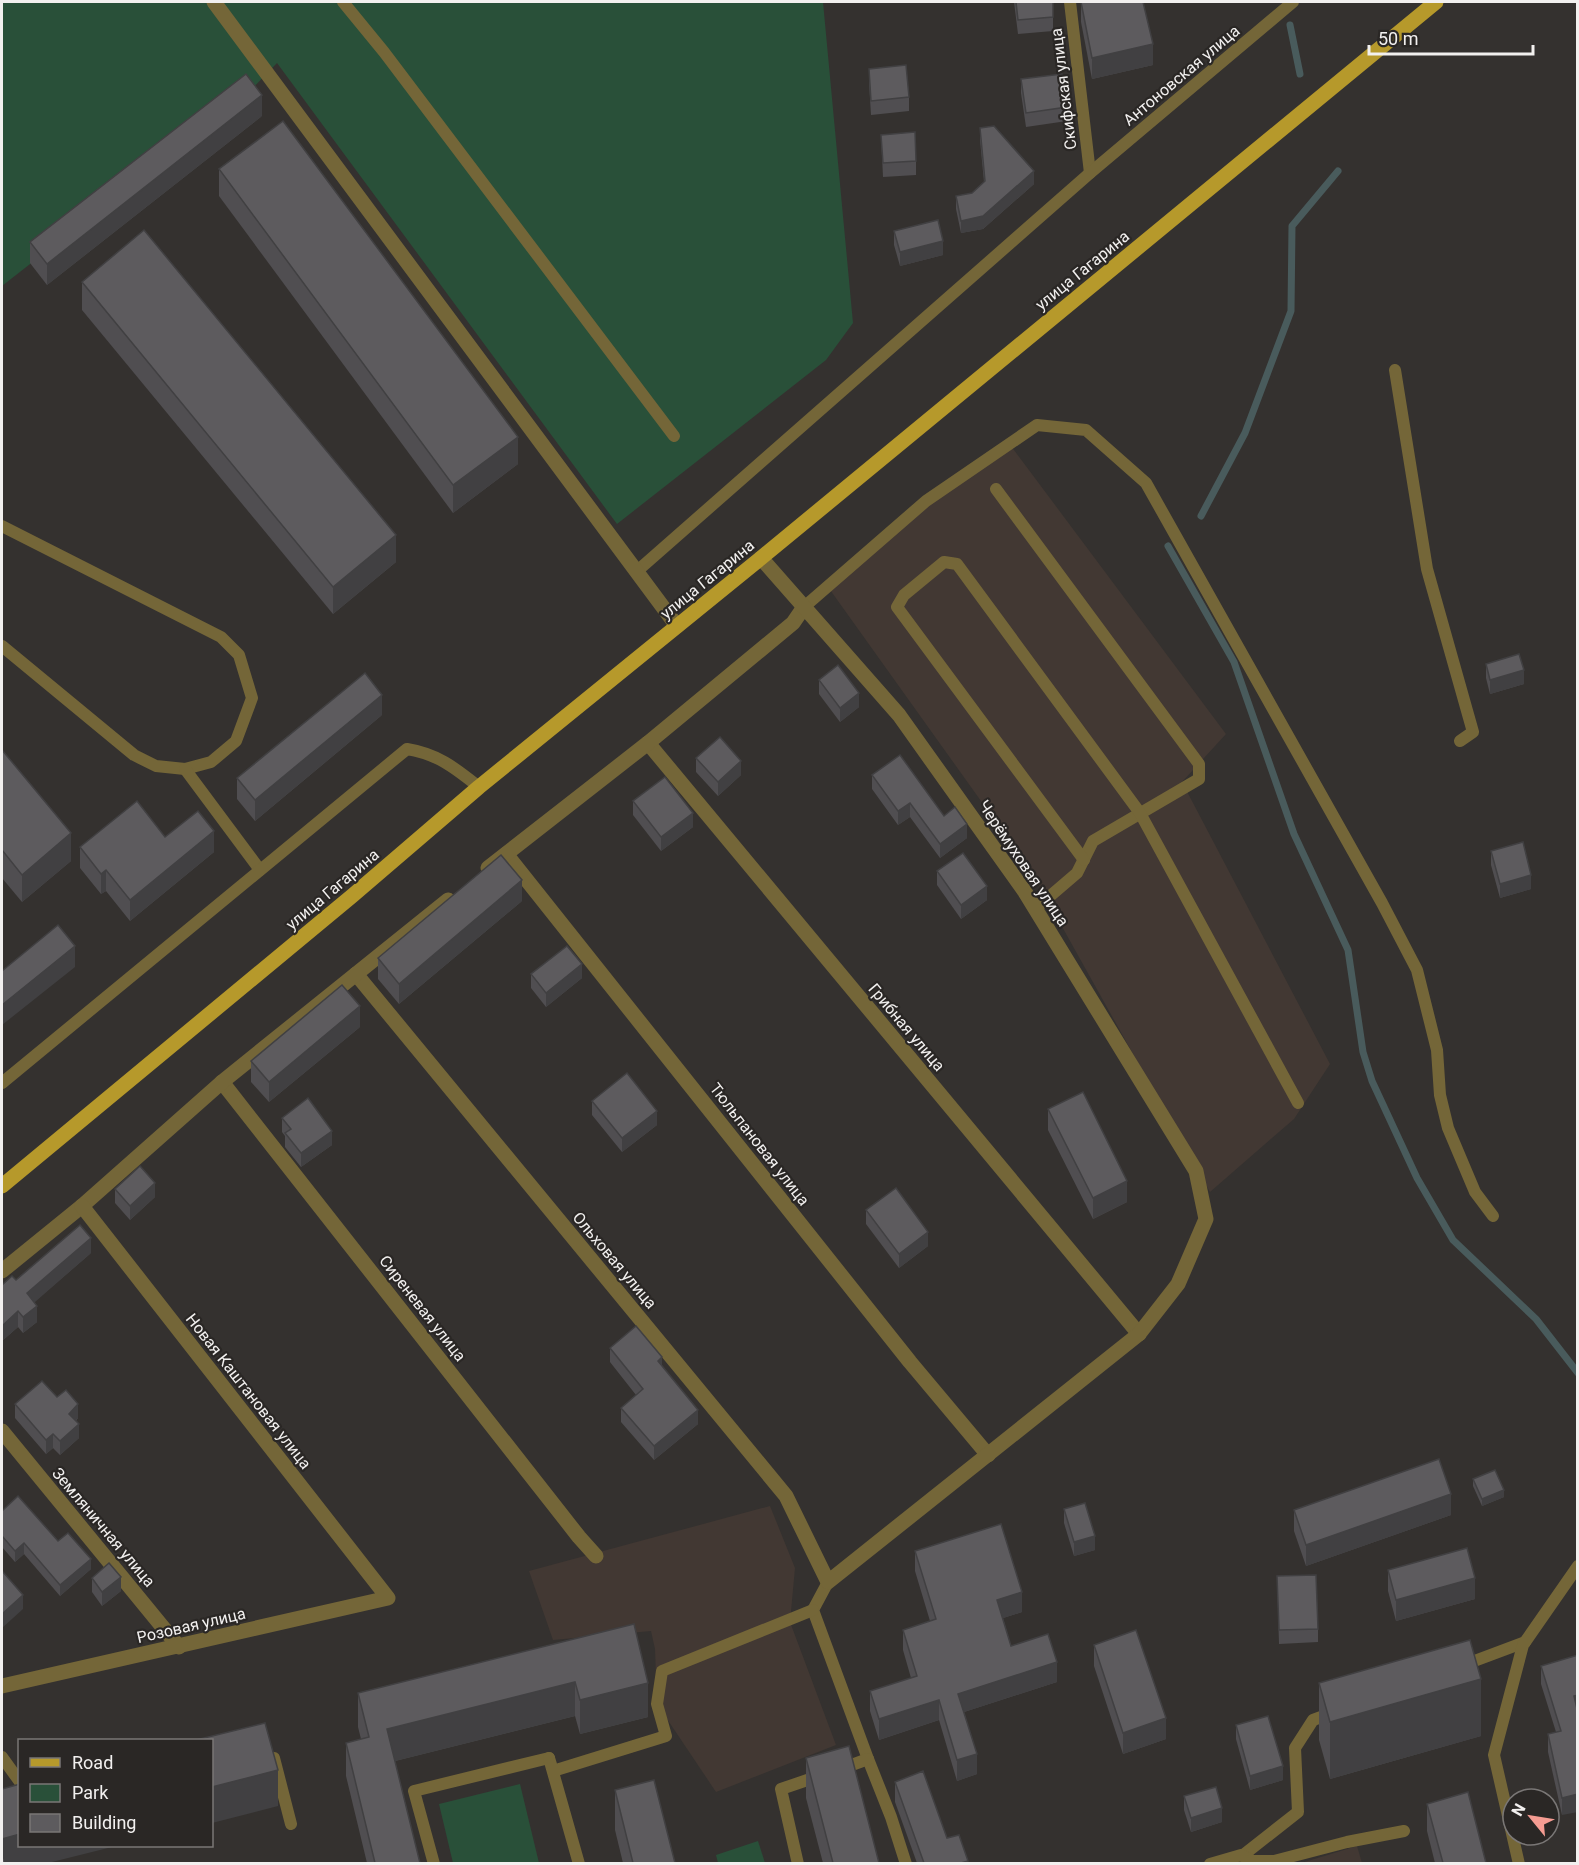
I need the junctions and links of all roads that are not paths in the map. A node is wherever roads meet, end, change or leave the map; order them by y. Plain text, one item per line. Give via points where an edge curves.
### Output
1 (214, 2) edge
2 (343, 2) edge
3 (1070, 2) edge
4 (1293, 2) edge
5 (1436, 2) edge
6 (1090, 173) junction
7 (1395, 370) dead end
8 (675, 436) dead end
9 (996, 489) dead end
10 (2, 526) edge
11 (761, 558) junction
12 (636, 572) junction
13 (804, 607) junction
14 (677, 626) junction
15 (2, 646) edge
16 (1460, 741) dead end
17 (648, 743) junction
18 (185, 769) junction
19 (479, 787) junction
20 (1140, 813) junction
21 (506, 854) junction
22 (1084, 860) junction
23 (260, 870) junction
24 (479, 875) edge
25 (462, 889) edge
26 (1035, 909) junction
27 (356, 974) junction
28 (222, 1082) junction
29 (2, 1083) edge
30 (1298, 1103) dead end
31 (2, 1186) edge
32 (82, 1206) junction
33 (1493, 1216) dead end
34 (2, 1271) edge
35 (1139, 1334) junction
36 (2, 1431) edge
37 (988, 1455) junction
38 (596, 1556) dead end
39 (1578, 1566) edge
40 (828, 1582) junction
41 (388, 1598) joint
42 (813, 1610) junction
43 (1525, 1642) junction
44 (179, 1647) junction
45 (1446, 1671) edge
46 (2, 1686) edge
47 (1346, 1708) edge
48 (272, 1749) edge
49 (2, 1757) edge
50 (549, 1758) junction
51 (868, 1759) junction
52 (18, 1779) edge
53 (291, 1824) dead end
54 (1404, 1831) dead end
55 (1242, 1856) junction
56 (434, 1863) edge
57 (579, 1863) edge
58 (798, 1863) edge
59 (906, 1863) edge
60 (1210, 1863) edge
61 (1519, 1863) edge

1 - 12 street
2 - 8 lane
3 - 6 lane, Скифская улица
4 - 6 lane, Антоновская улица
5 - 11 main road, улица Гагарина
6 - 12 lane, Антоновская улица
7 - 16 lane via 1427,569 1473,732
9 - 20 lane via 1199,764 1199,779
10 - 18 lane via 221,637 239,655 252,698 236,741 211,762
11 - 13 street, Черёмуховая улица
11 - 14 main road, улица Гагарина
12 - 14 street
13 - 17 street via 793,623
13 - 26 street, Черёмуховая улица via 900,715
13 - 33 lane via 926,501 1037,425 1086,430 1146,483 1417,970 1437,1050 1440,1095 1448,1128 1475,1192
14 - 19 main road, улица Гагарина
15 - 18 lane via 134,755 156,766
17 - 21 street
17 - 35 street, Грибная улица
18 - 23 lane
19 - 23 lane via 452,766 425,752 407,749
19 - 31 main road, улица Гагарина
20 - 22 lane via 1093,841
20 - 22 lane via 957,564 944,562 904,595 897,607
20 - 30 lane
21 - 24 street
21 - 37 street, Тюльпановая улица
22 - 26 lane via 1077,873
23 - 29 lane
25 - 27 street
26 - 35 street, Черёмуховая улица via 1196,1171 1206,1219 1178,1284
27 - 28 street
27 - 40 street, Ольховая улица via 786,1496
28 - 32 street
28 - 38 street, Сиреневая улица
32 - 34 street
32 - 41 street, Новая Каштановая улица
35 - 37 street
36 - 44 street, Земляничная улица
37 - 40 street
39 - 43 lane
40 - 42 lane
41 - 44 street, Розовая улица
42 - 50 lane via 662,1671 657,1704 666,1736 553,1771
42 - 51 lane
43 - 45 lane
43 - 61 lane via 1494,1755
44 - 46 street, Розовая улица
47 - 55 lane via 1313,1720 1295,1748 1298,1812
48 - 53 lane
49 - 52 lane
50 - 56 lane via 414,1791
50 - 57 lane
51 - 58 lane via 781,1789
51 - 59 lane
54 - 55 lane via 1274,1861 1253,1861
55 - 60 lane

